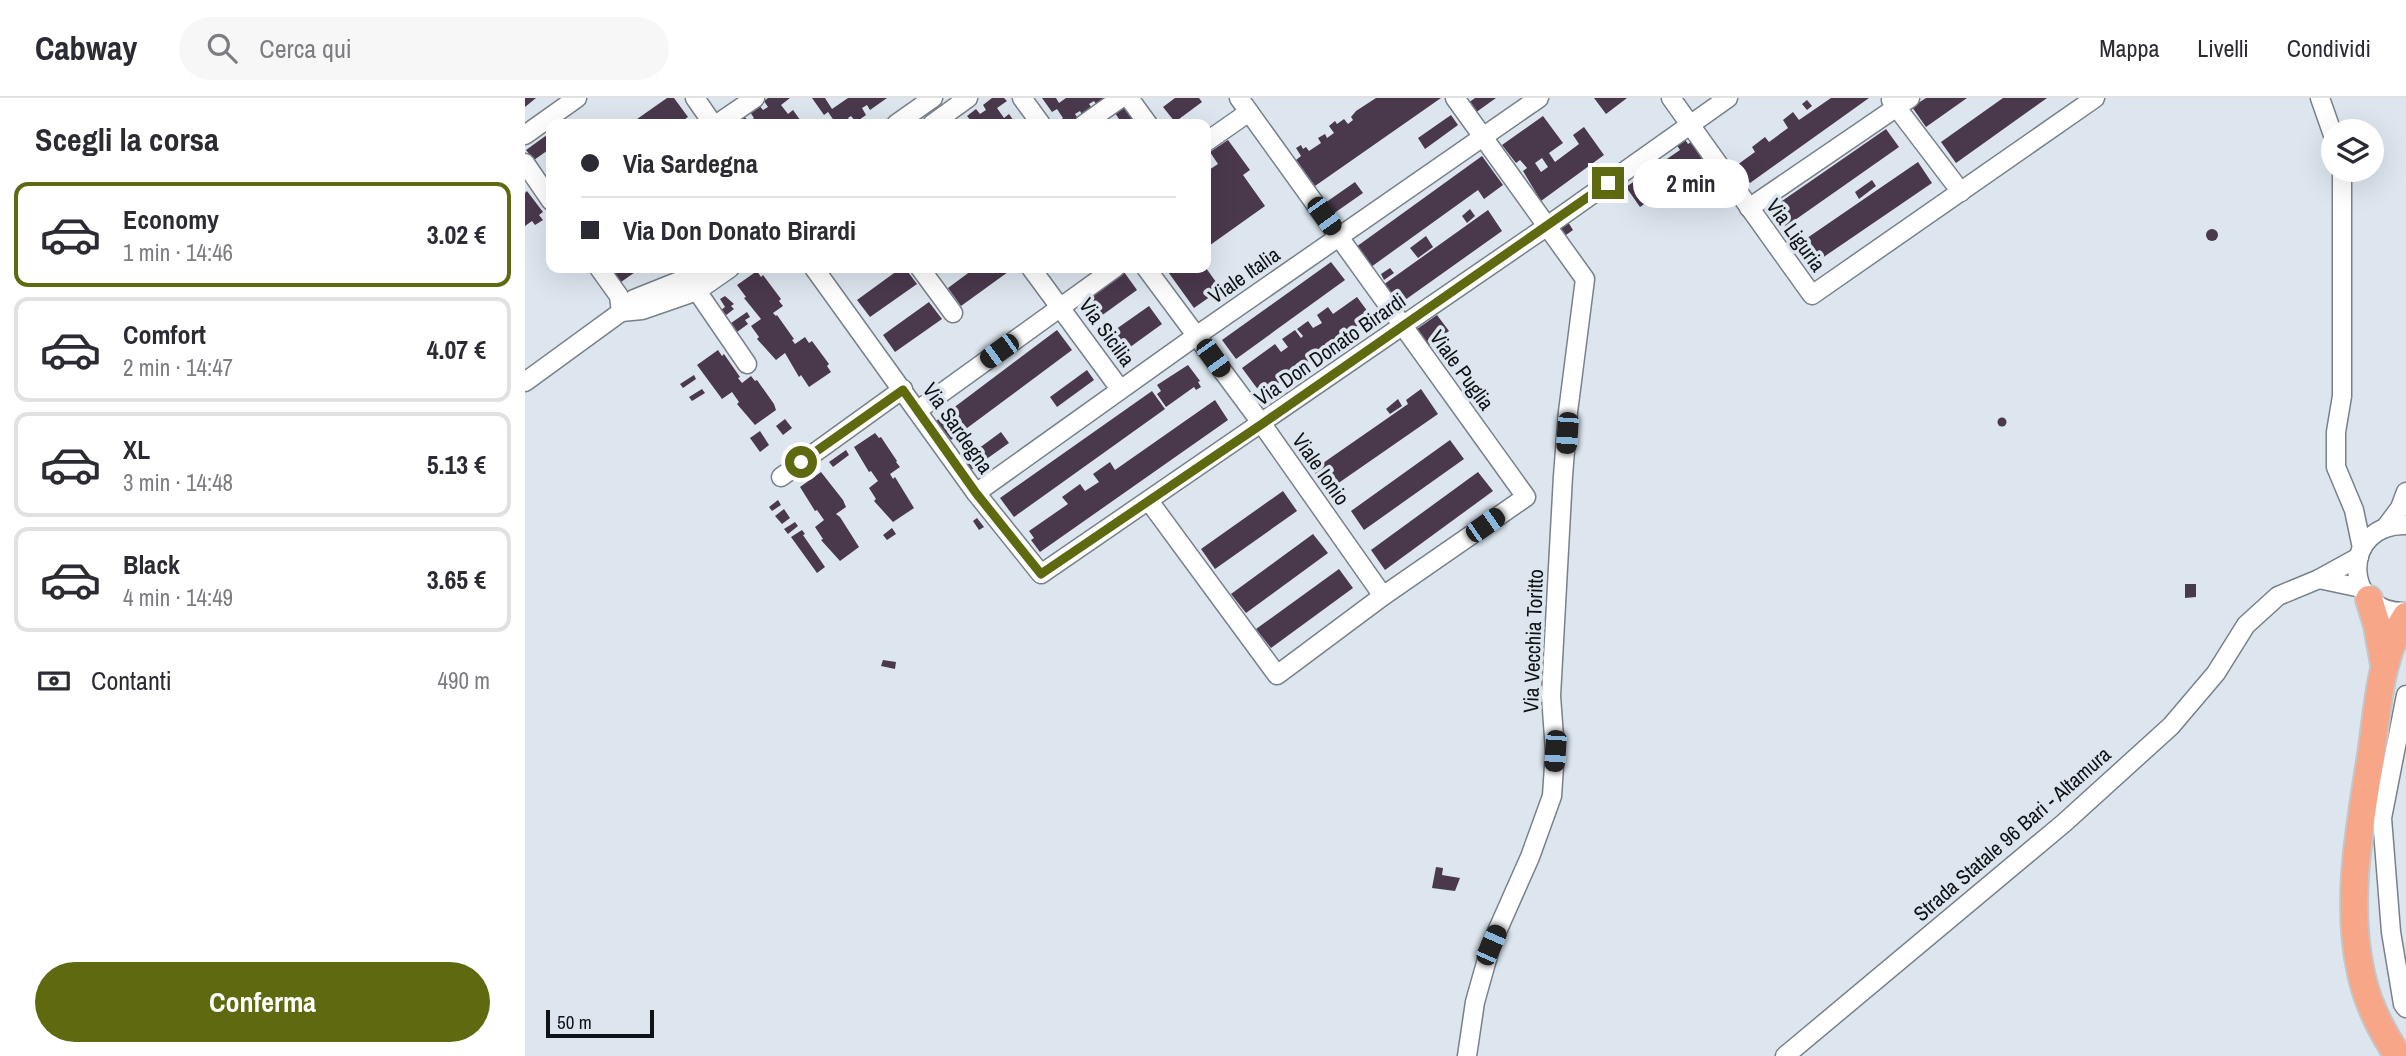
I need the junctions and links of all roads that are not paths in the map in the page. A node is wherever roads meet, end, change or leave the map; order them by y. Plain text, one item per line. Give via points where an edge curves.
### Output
1 (577, 98) edge
2 (695, 98) edge
3 (755, 98) edge
4 (933, 98) edge
5 (968, 98) edge
6 (1022, 98) edge
7 (1121, 98) edge
8 (1129, 98) edge
9 (1455, 98) edge
10 (1539, 98) edge
11 (1671, 98) edge
12 (1728, 98) edge
13 (2095, 98) edge
14 (2321, 98) edge
15 (1899, 101) edge
16 (1244, 105) edge
17 (916, 111) edge
18 (547, 119) edge
19 (711, 119) edge
20 (723, 119) edge
21 (939, 119) edge
22 (1037, 119) edge
23 (1091, 119) edge
24 (1144, 119) edge
25 (2328, 119) edge
26 (546, 120) edge
27 (1690, 124) junction
28 (525, 135) edge
29 (1211, 137) edge
30 (1484, 138) junction
31 (525, 163) edge
32 (2342, 182) edge
33 (1961, 192) junction
34 (546, 194) edge
35 (1749, 208) junction
36 (1546, 227) junction
37 (1339, 237) junction
38 (603, 273) edge
39 (694, 273) edge
40 (723, 273) edge
41 (818, 273) edge
42 (925, 273) edge
43 (1036, 273) edge
44 (1108, 273) edge
45 (1150, 273) edge
46 (697, 291) junction
47 (1060, 307) junction
48 (621, 312) junction
49 (953, 313) dead end
50 (1402, 326) junction
51 (1196, 336) junction
52 (747, 364) dead end
53 (525, 382) edge
54 (903, 390) junction
55 (1120, 390) junction
56 (918, 410) junction
57 (1262, 424) junction
58 (781, 477) dead end
59 (2406, 492) edge
60 (976, 493) junction
61 (1149, 501) junction
62 (2354, 510) junction
63 (2406, 525) edge
64 (2384, 528) junction
65 (2360, 552) junction
66 (2319, 579) junction
67 (2365, 594) junction
68 (1383, 596) junction
69 (2406, 614) edge
70 (2384, 666) junction
71 (2406, 695) edge
72 (2372, 1006) junction
73 (2406, 1008) edge
74 (1467, 1056) edge
75 (1785, 1056) edge
76 (2379, 1056) edge
77 (2398, 1056) edge

1 - 18 street
2 - 19 street
3 - 20 street
4 - 17 street
5 - 21 street
6 - 22 street
7 - 23 street
8 - 24 street
9 - 30 street, Via Vecchia Toritto
10 - 30 street, Viale Italia
11 - 27 street, Via Liguria
12 - 27 street, Via Don Donato Birardi
13 - 33 street
14 - 25 street
15 - 33 street
15 - 35 street
16 - 29 street
16 - 37 street, Viale Puglia
26 - 28 street
27 - 35 street, Via Liguria
27 - 36 street, Via Don Donato Birardi
30 - 36 street, Via Vecchia Toritto
30 - 37 street, Viale Italia
31 - 34 street
32 - 62 street via 2342,396 2336,467
33 - 35 street, Via Liguria via 1812,295
36 - 50 street, Via Don Donato Birardi
36 - 74 street, Via Vecchia Toritto via 1585,279 1563,476 1551,696 1552,796 1491,945 1475,1002
37 - 50 street, Viale Puglia
37 - 51 street, Viale Italia
38 - 48 street via 619,296
39 - 48 street via 634,299
40 - 46 street
41 - 54 street, Via Sardegna
42 - 49 street
43 - 47 street, Via Sicilia
44 - 47 street
45 - 51 street, Viale Ionio
46 - 48 street via 642,310
46 - 52 street
47 - 55 street, Via Sicilia
47 - 56 street
48 - 53 street
50 - 57 street, Via Don Donato Birardi
50 - 68 street, Viale Puglia via 1526,497
51 - 55 street, Viale Italia
51 - 57 street, Viale Ionio
54 - 56 street, Via Sardegna
54 - 58 street, Via Sardegna
55 - 60 street, Viale Italia
56 - 60 street, Via Sardegna
57 - 61 street, Via Don Donato Birardi
57 - 68 street, Viale Ionio
59 - 64 street, Strada Statale 96 Bari - Altamura
60 - 61 street, Via Don Donato Birardi via 1041,574
61 - 68 street via 1277,675
62 - 64 street via 2367,522
62 - 65 street
63 - 64 street
64 - 65 street, Strada Statale 96 Bari - Altamura
65 - 66 street, Strada Statale 96 Bari - Altamura
65 - 67 street via 2357,575
66 - 67 street
66 - 75 street, Strada Statale 96 Bari - Altamura via 2278,596 2246,625 2216,673 2171,726 2064,823
67 - 69 street via 2379,607
67 - 70 highway via 2377,625
69 - 70 highway
70 - 72 highway via 2358,842 2354,911 2361,973
71 - 73 street via 2382,818 2391,932
72 - 76 highway
72 - 77 highway

